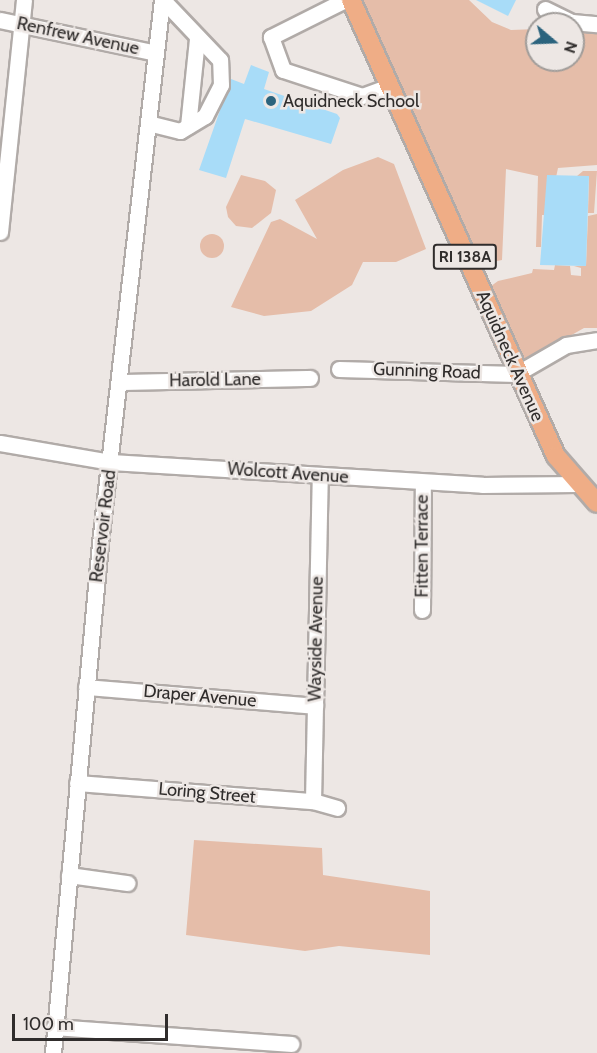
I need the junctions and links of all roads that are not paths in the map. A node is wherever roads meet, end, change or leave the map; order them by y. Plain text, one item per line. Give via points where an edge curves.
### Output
1 (24, 0) edge
2 (162, 0) edge
3 (345, 0) edge
4 (351, 0) edge
5 (545, 9) dead end
6 (0, 20) edge
7 (597, 24) edge
8 (22, 25) junction
9 (197, 39) junction
10 (156, 53) junction
11 (389, 86) junction
12 (148, 123) junction
13 (188, 126) junction
14 (0, 232) edge
15 (597, 340) edge
16 (339, 369) dead end
17 (516, 374) junction
18 (310, 378) dead end
19 (119, 382) junction
20 (0, 443) edge
21 (111, 462) junction
22 (320, 476) junction
23 (423, 482) junction
24 (577, 484) junction
25 (597, 503) edge
26 (422, 610) dead end
27 (86, 687) junction
28 (315, 706) junction
29 (77, 783) junction
30 (313, 801) junction
31 (337, 808) dead end
32 (69, 875) junction
33 (127, 883) dead end
34 (54, 1027) junction
35 (291, 1044) dead end
36 (53, 1053) edge

1 - 8 street
2 - 9 street
2 - 10 street, Reservoir Road
3 - 11 street via 271,37 282,70 362,96
4 - 11 main road, Aquidneck Avenue / RI 138A
5 - 7 street via 573,22
6 - 8 street, Renfrew Avenue
8 - 10 street, Renfrew Avenue
8 - 14 street
9 - 13 street
9 - 13 street via 220,60 221,86 205,116
10 - 12 street, Reservoir Road
11 - 17 main road, Aquidneck Avenue / RI 138A
12 - 13 street via 180,131
12 - 19 street, Reservoir Road
15 - 17 street via 566,345
16 - 17 street, Gunning Road
17 - 24 main road, Aquidneck Avenue / RI 138A via 556,456
18 - 19 street, Harold Lane
19 - 21 street, Reservoir Road
20 - 21 street, Wolcott Avenue
21 - 22 street, Wolcott Avenue
21 - 27 street, Reservoir Road
22 - 23 street, Wolcott Avenue
22 - 28 street, Wayside Avenue
23 - 24 street, Wolcott Avenue
23 - 26 street, Fitten Terrace
24 - 25 main road, Aquidneck Avenue / RI 138A
27 - 28 street, Draper Avenue
27 - 29 street, Reservoir Road
28 - 30 street, Wayside Avenue
29 - 30 street, Loring Street
29 - 32 street, Reservoir Road
30 - 31 street, Loring Street
32 - 33 street
32 - 34 street, Reservoir Road
34 - 35 street
34 - 36 street, Reservoir Road

